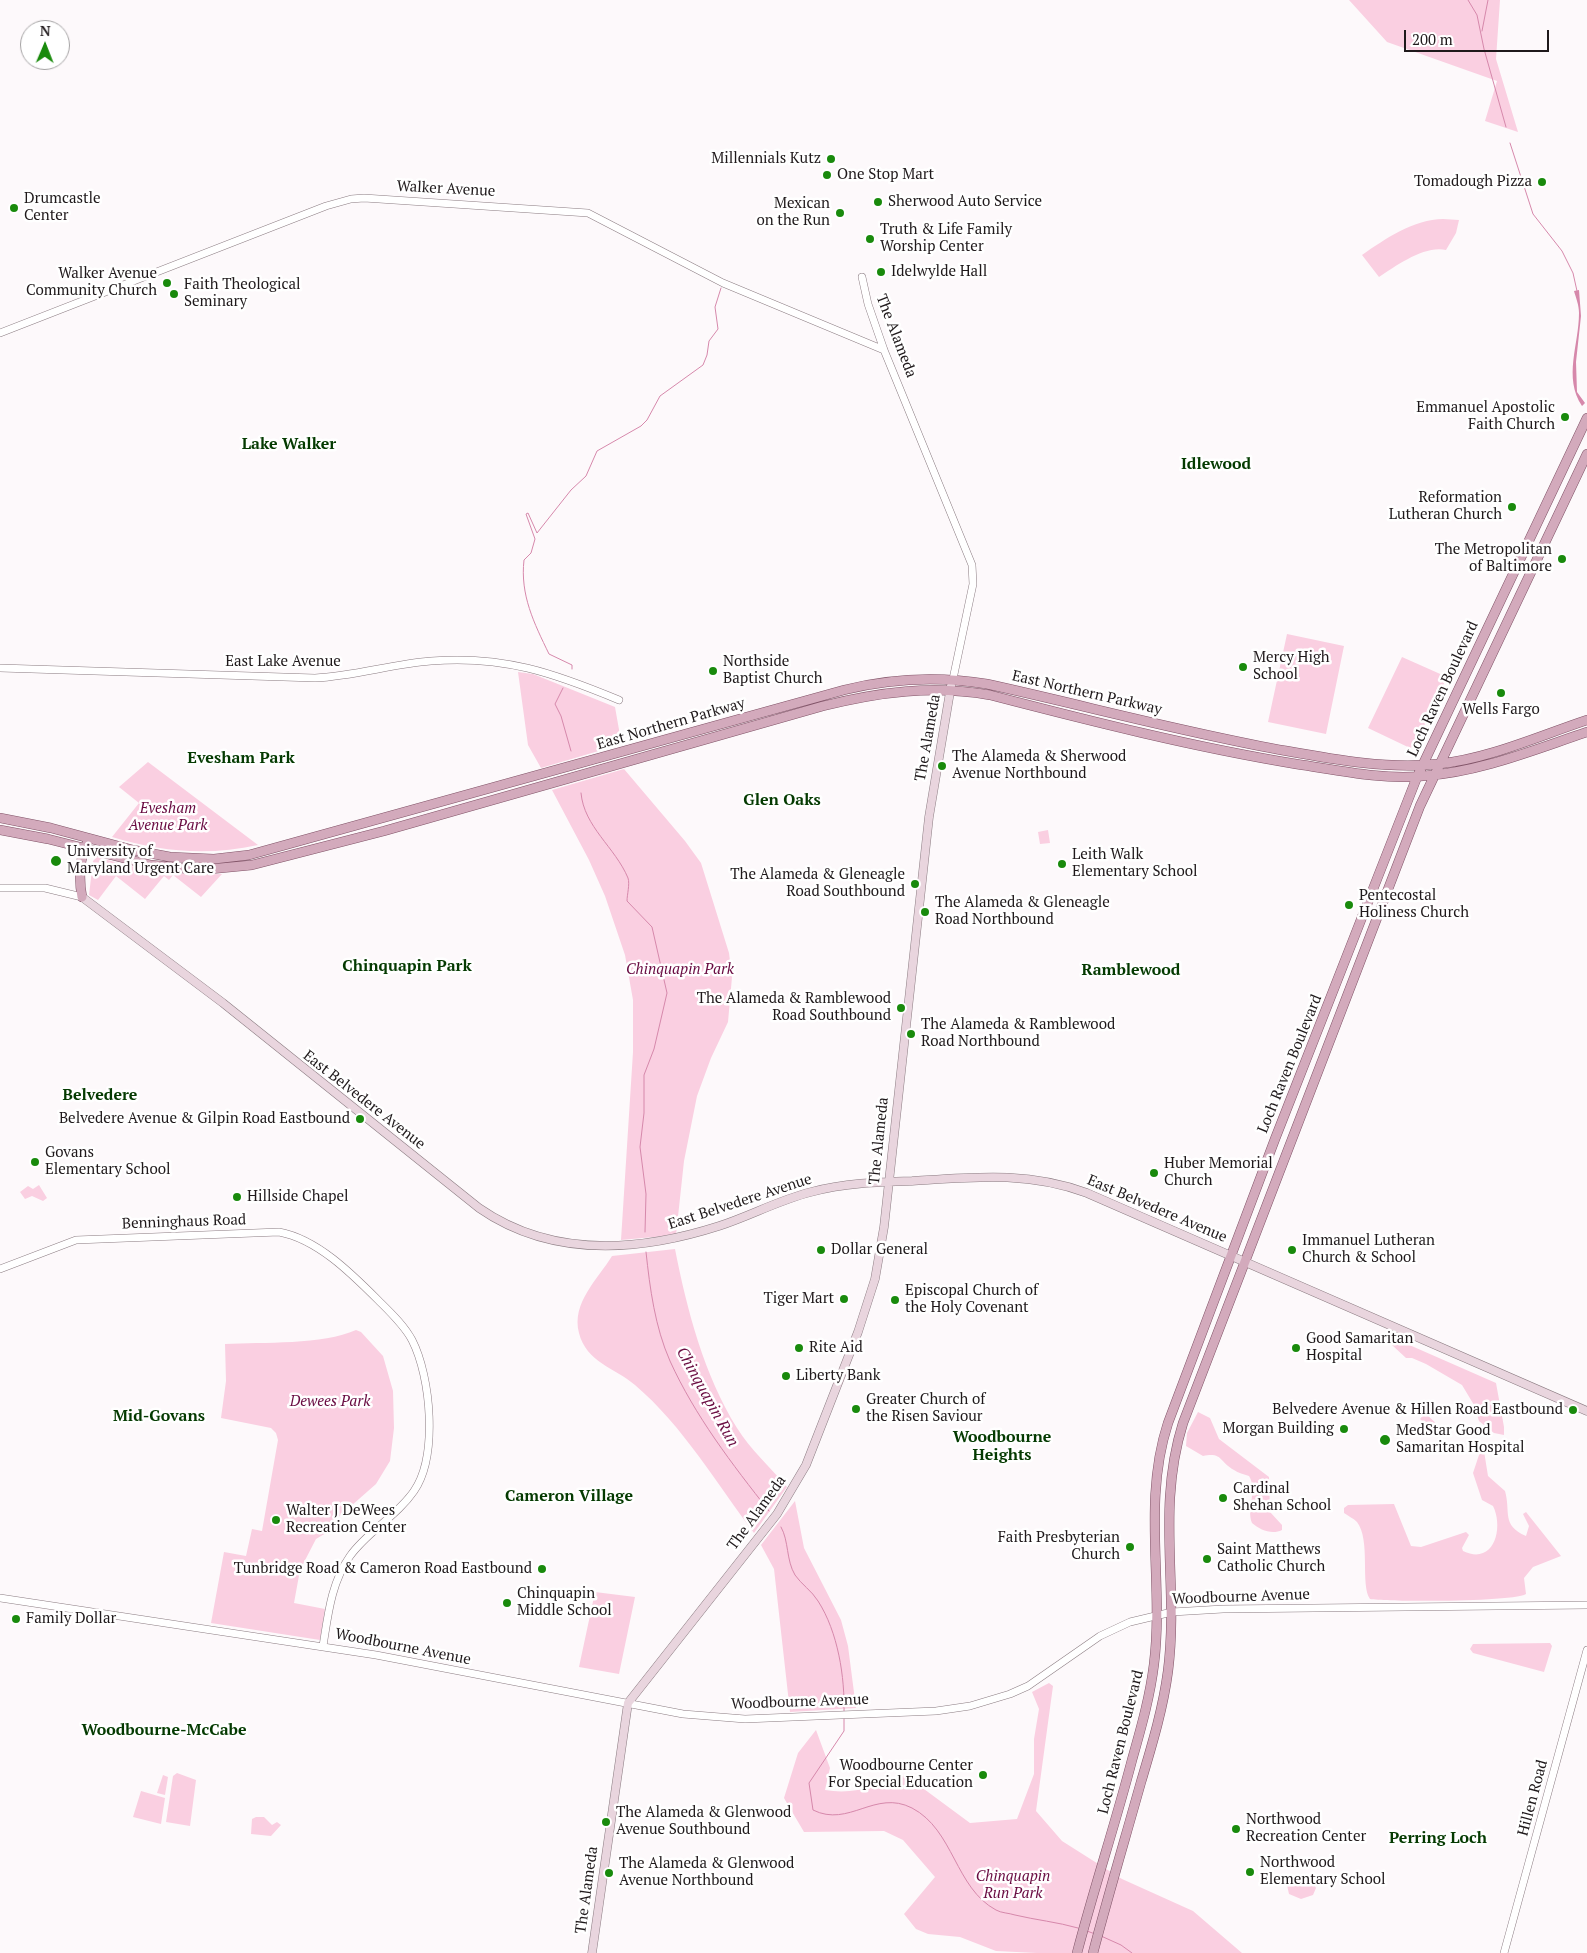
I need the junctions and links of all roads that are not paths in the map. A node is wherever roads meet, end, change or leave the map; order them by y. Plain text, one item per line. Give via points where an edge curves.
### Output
1 (862, 280) dead end
2 (0, 333) edge
3 (884, 350) junction
4 (1587, 418) edge
5 (1587, 454) edge
6 (0, 668) edge
7 (953, 679) junction
8 (951, 690) junction
9 (619, 700) dead end
10 (1587, 720) edge
11 (1587, 732) edge
12 (1440, 764) junction
13 (1422, 765) junction
14 (1434, 775) junction
15 (1417, 777) junction
16 (0, 818) edge
17 (0, 830) edge
18 (91, 837) junction
19 (88, 849) junction
20 (0, 888) edge
21 (82, 897) junction
22 (889, 1182) junction
23 (1232, 1256) junction
24 (1245, 1262) junction
25 (0, 1269) edge
26 (1587, 1411) edge
27 (0, 1598) edge
28 (1587, 1605) edge
29 (1172, 1612) junction
30 (1157, 1615) junction
31 (324, 1646) junction
32 (1587, 1650) edge
33 (1151, 1686) junction
34 (1166, 1688) junction
35 (628, 1703) junction
36 (1133, 1758) junction
37 (1146, 1763) junction
38 (1077, 1951) edge
39 (592, 1953) edge
40 (1093, 1953) edge
41 (1504, 1953) edge

1 - 3 street, The Alameda
2 - 3 street, Walker Avenue via 332,204 364,198 588,213 715,279
3 - 7 street, The Alameda via 972,565 973,584
4 - 13 main road, Loch Raven Boulevard
5 - 12 main road, Loch Raven Boulevard
6 - 9 street, East Lake Avenue via 315,678 361,674 431,661 474,660 530,667
7 - 8 main road, The Alameda
7 - 13 main road, East Northern Parkway via 1011,689 1229,741 1371,764
7 - 18 main road, East Northern Parkway via 895,680 844,690 249,855 214,859 170,857
8 - 15 main road, East Northern Parkway via 990,695 1259,757 1343,771
8 - 19 main road, East Northern Parkway via 914,689 856,698 252,866 168,868
8 - 22 main road, The Alameda via 929,816
10 - 12 main road, East Northern Parkway via 1480,755
11 - 14 main road, East Northern Parkway via 1486,765
12 - 13 main road, East Northern Parkway
12 - 14 main road, Loch Raven Boulevard
13 - 15 main road, Loch Raven Boulevard
14 - 15 main road, East Northern Parkway
14 - 24 main road, Loch Raven Boulevard
15 - 23 main road, Loch Raven Boulevard
16 - 18 main road, East Northern Parkway
17 - 19 main road, East Northern Parkway
18 - 19 main road
19 - 21 main road
20 - 21 street, East Belvedere Avenue via 45,888
21 - 22 main road, East Belvedere Avenue via 223,1004 479,1208 521,1232 589,1245 652,1242 720,1226 811,1192
22 - 23 main road, East Belvedere Avenue via 1002,1176 1044,1180 1087,1193
22 - 35 main road, The Alameda via 872,1291 802,1475 777,1514
23 - 24 main road, East Belvedere Avenue
23 - 30 main road, Loch Raven Boulevard via 1168,1423 1159,1455 1153,1523
24 - 26 main road, East Belvedere Avenue
24 - 29 main road, Loch Raven Boulevard via 1183,1423 1173,1460 1168,1504
25 - 31 street, Benninghaus Road via 67,1242 89,1239 279,1232 310,1244 360,1282 405,1330 418,1352 426,1383 428,1451 423,1474 414,1490 360,1545 342,1571 330,1603
27 - 31 street, Woodbourne Avenue
28 - 29 street, Woodbourne Avenue
29 - 30 street, Woodbourne Avenue
29 - 34 main road, Loch Raven Boulevard
30 - 33 main road, Loch Raven Boulevard
30 - 35 street, Woodbourne Avenue via 1130,1622 1100,1636 1041,1678 1010,1694 970,1706 936,1711 726,1719
31 - 35 street, Woodbourne Avenue
32 - 41 street, Hillen Road
33 - 34 main road
33 - 36 main road, Loch Raven Boulevard
34 - 37 main road, Loch Raven Boulevard
35 - 39 main road, The Alameda
36 - 37 main road
36 - 38 main road, Loch Raven Boulevard
37 - 40 main road, Loch Raven Boulevard

